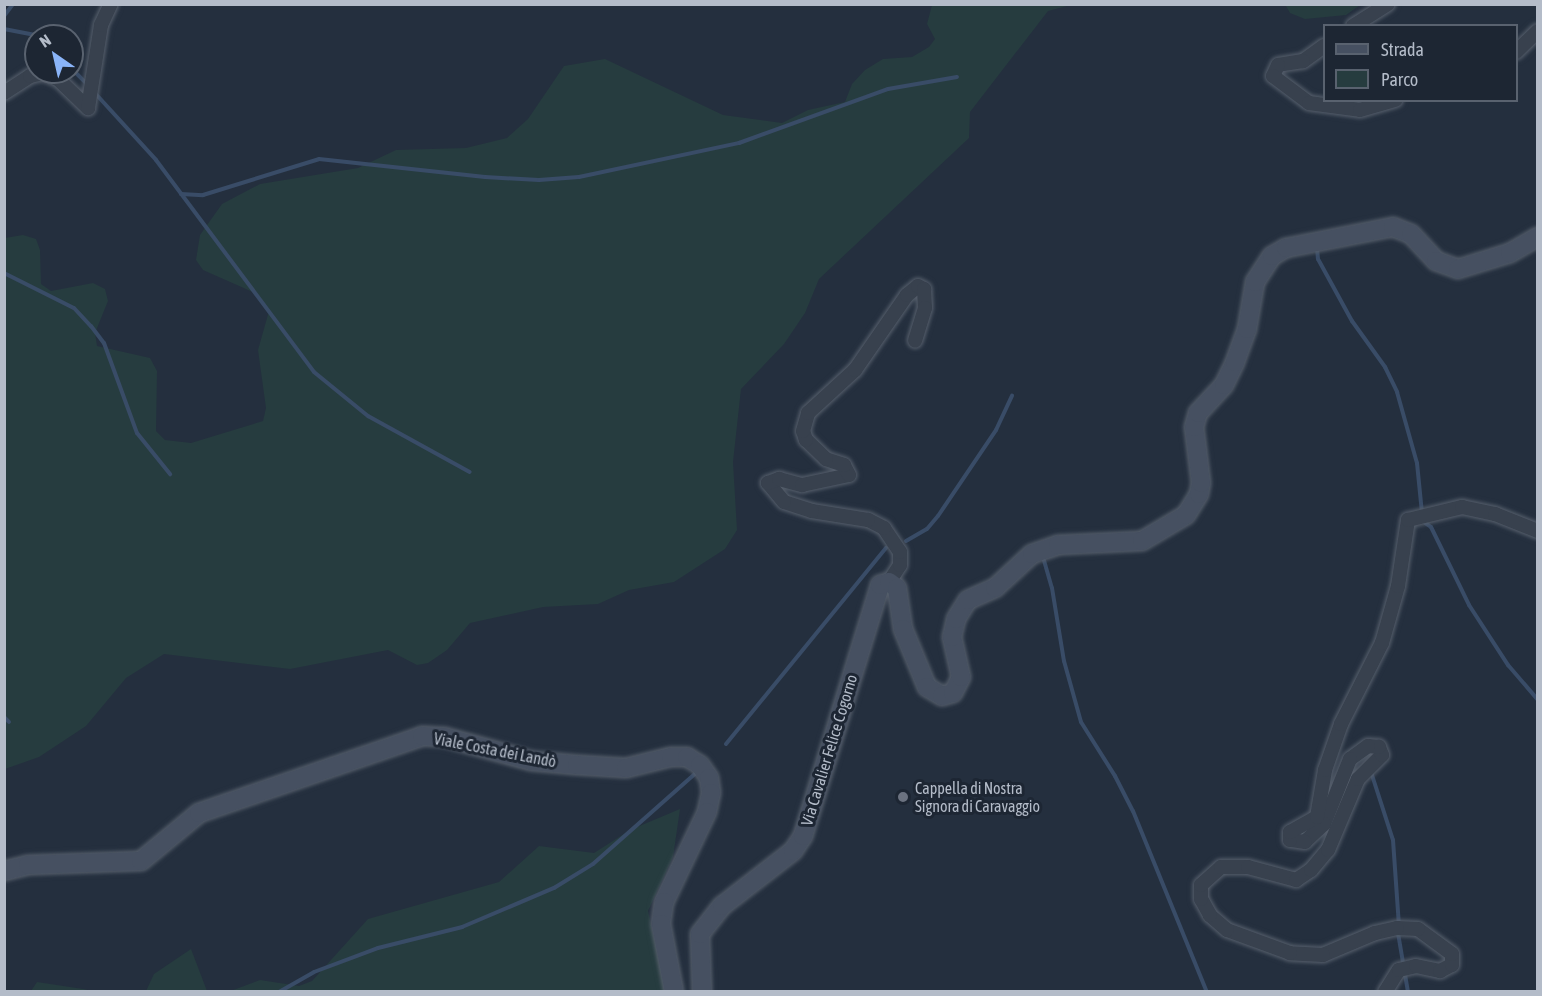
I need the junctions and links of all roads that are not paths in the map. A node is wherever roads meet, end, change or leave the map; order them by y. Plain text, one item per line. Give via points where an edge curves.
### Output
1 (111, 4) edge
2 (1388, 4) edge
3 (1356, 24) edge
4 (1538, 31) edge
5 (1323, 47) edge
6 (1518, 50) edge
7 (4, 93) edge
8 (1389, 102) edge
9 (1538, 237) edge
10 (915, 340) dead end
11 (1538, 531) edge
12 (889, 582) junction
13 (4, 871) edge
14 (674, 992) edge
15 (702, 992) edge
16 (1385, 992) edge

1 - 7 street via 100,25 88,108 58,79 43,73 30,76
2 - 3 street
4 - 6 street
5 - 8 street via 1303,61 1278,65 1273,76 1309,102 1360,110
9 - 12 street via 1510,254 1458,269 1436,261 1411,234 1393,226 1286,248 1272,256 1255,282 1247,329 1235,362 1224,385 1198,413 1194,427 1201,483 1186,515 1142,541 1058,545 1032,554 994,588 968,600 956,619 952,637 962,677 954,693 936,695 927,687 903,628 897,588
10 - 12 street, Via Cavalier Felice Cogorno via 925,308 924,289 918,286 907,295 855,370 808,413 803,431 806,440 825,459 844,465 849,475 802,486 779,479 768,483 784,502 868,520 884,528 900,552 900,566
11 - 16 street via 1495,513 1462,507 1408,520 1398,586 1382,643 1341,724 1325,770 1317,817 1290,832 1290,840 1305,842 1324,824 1350,759 1368,747 1379,747 1382,755 1358,779 1328,850 1311,870 1296,880 1232,866 1210,874 1201,885 1201,899 1210,915 1227,930 1290,953 1323,955 1397,928 1418,929 1452,954 1452,965 1440,971 1416,966 1399,970
12 - 15 street, Via Cavalier Felice Cogorno via 878,588 803,836 793,851 722,906 700,934
13 - 14 street, Viale Costa dei Landò via 28,865 141,861 199,813 422,736 444,737 532,761 577,765 626,768 687,757 700,765 709,778 711,793 707,812 664,902 662,932

